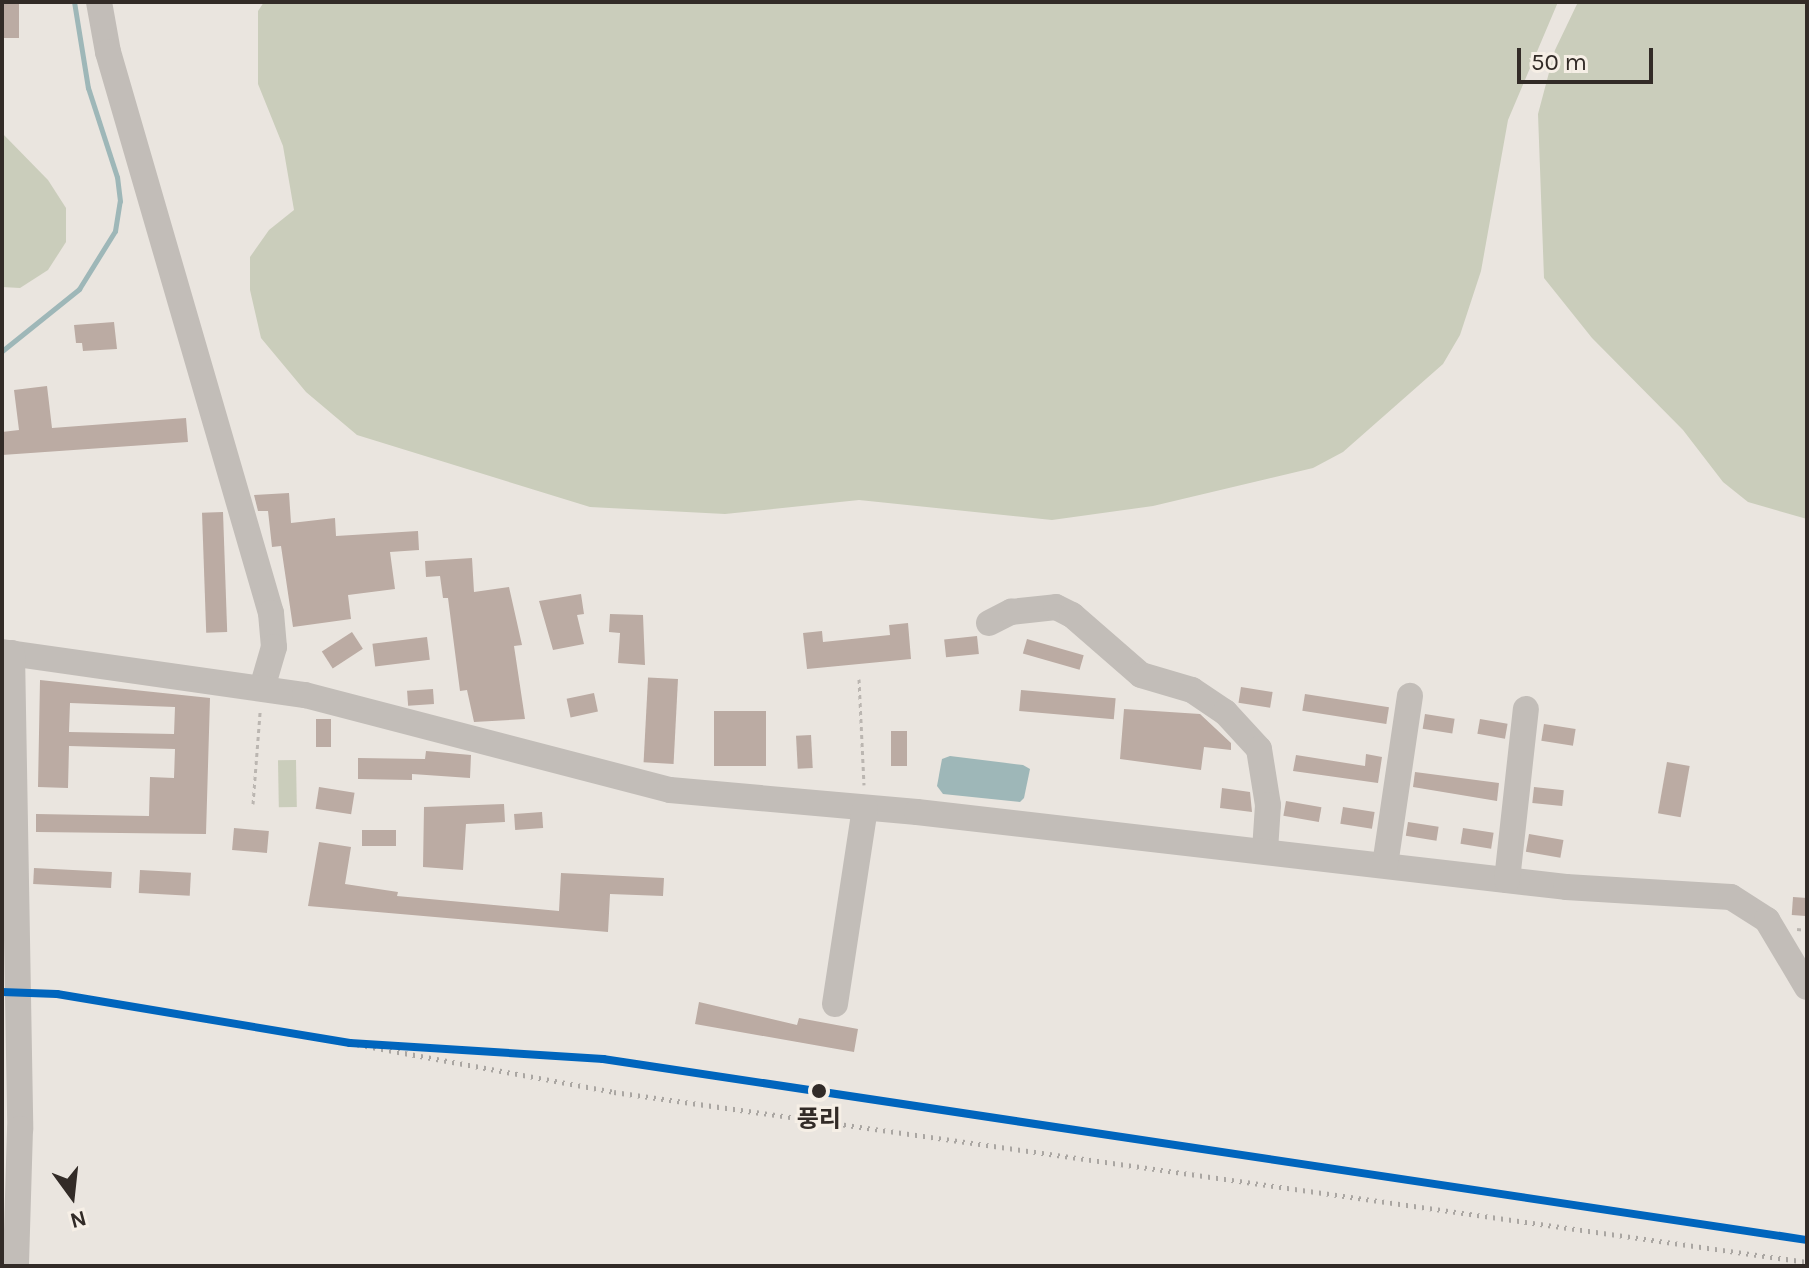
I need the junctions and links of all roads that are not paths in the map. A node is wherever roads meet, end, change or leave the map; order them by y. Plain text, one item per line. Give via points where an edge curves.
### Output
1 (99, 2) edge
2 (989, 623) dead end
3 (7, 652) edge
4 (262, 688) junction
5 (1410, 696) dead end
6 (1526, 709) dead end
7 (865, 808) junction
8 (1265, 850) junction
9 (1385, 865) junction
10 (1507, 880) junction
11 (9, 906) edge
12 (1807, 987) edge
13 (835, 1004) dead end
14 (16, 1266) edge

1 - 4 street via 108,52 271,613 274,647
2 - 8 street via 1011,612 1056,607 1141,675 1192,690 1225,712 1259,749 1268,805
3 - 4 street
3 - 11 street
4 - 7 street via 319,698 618,780 711,795
5 - 9 street
6 - 10 street
7 - 8 street
7 - 13 street
8 - 9 street
9 - 10 street
10 - 12 street via 1731,897 1767,920
11 - 14 street

